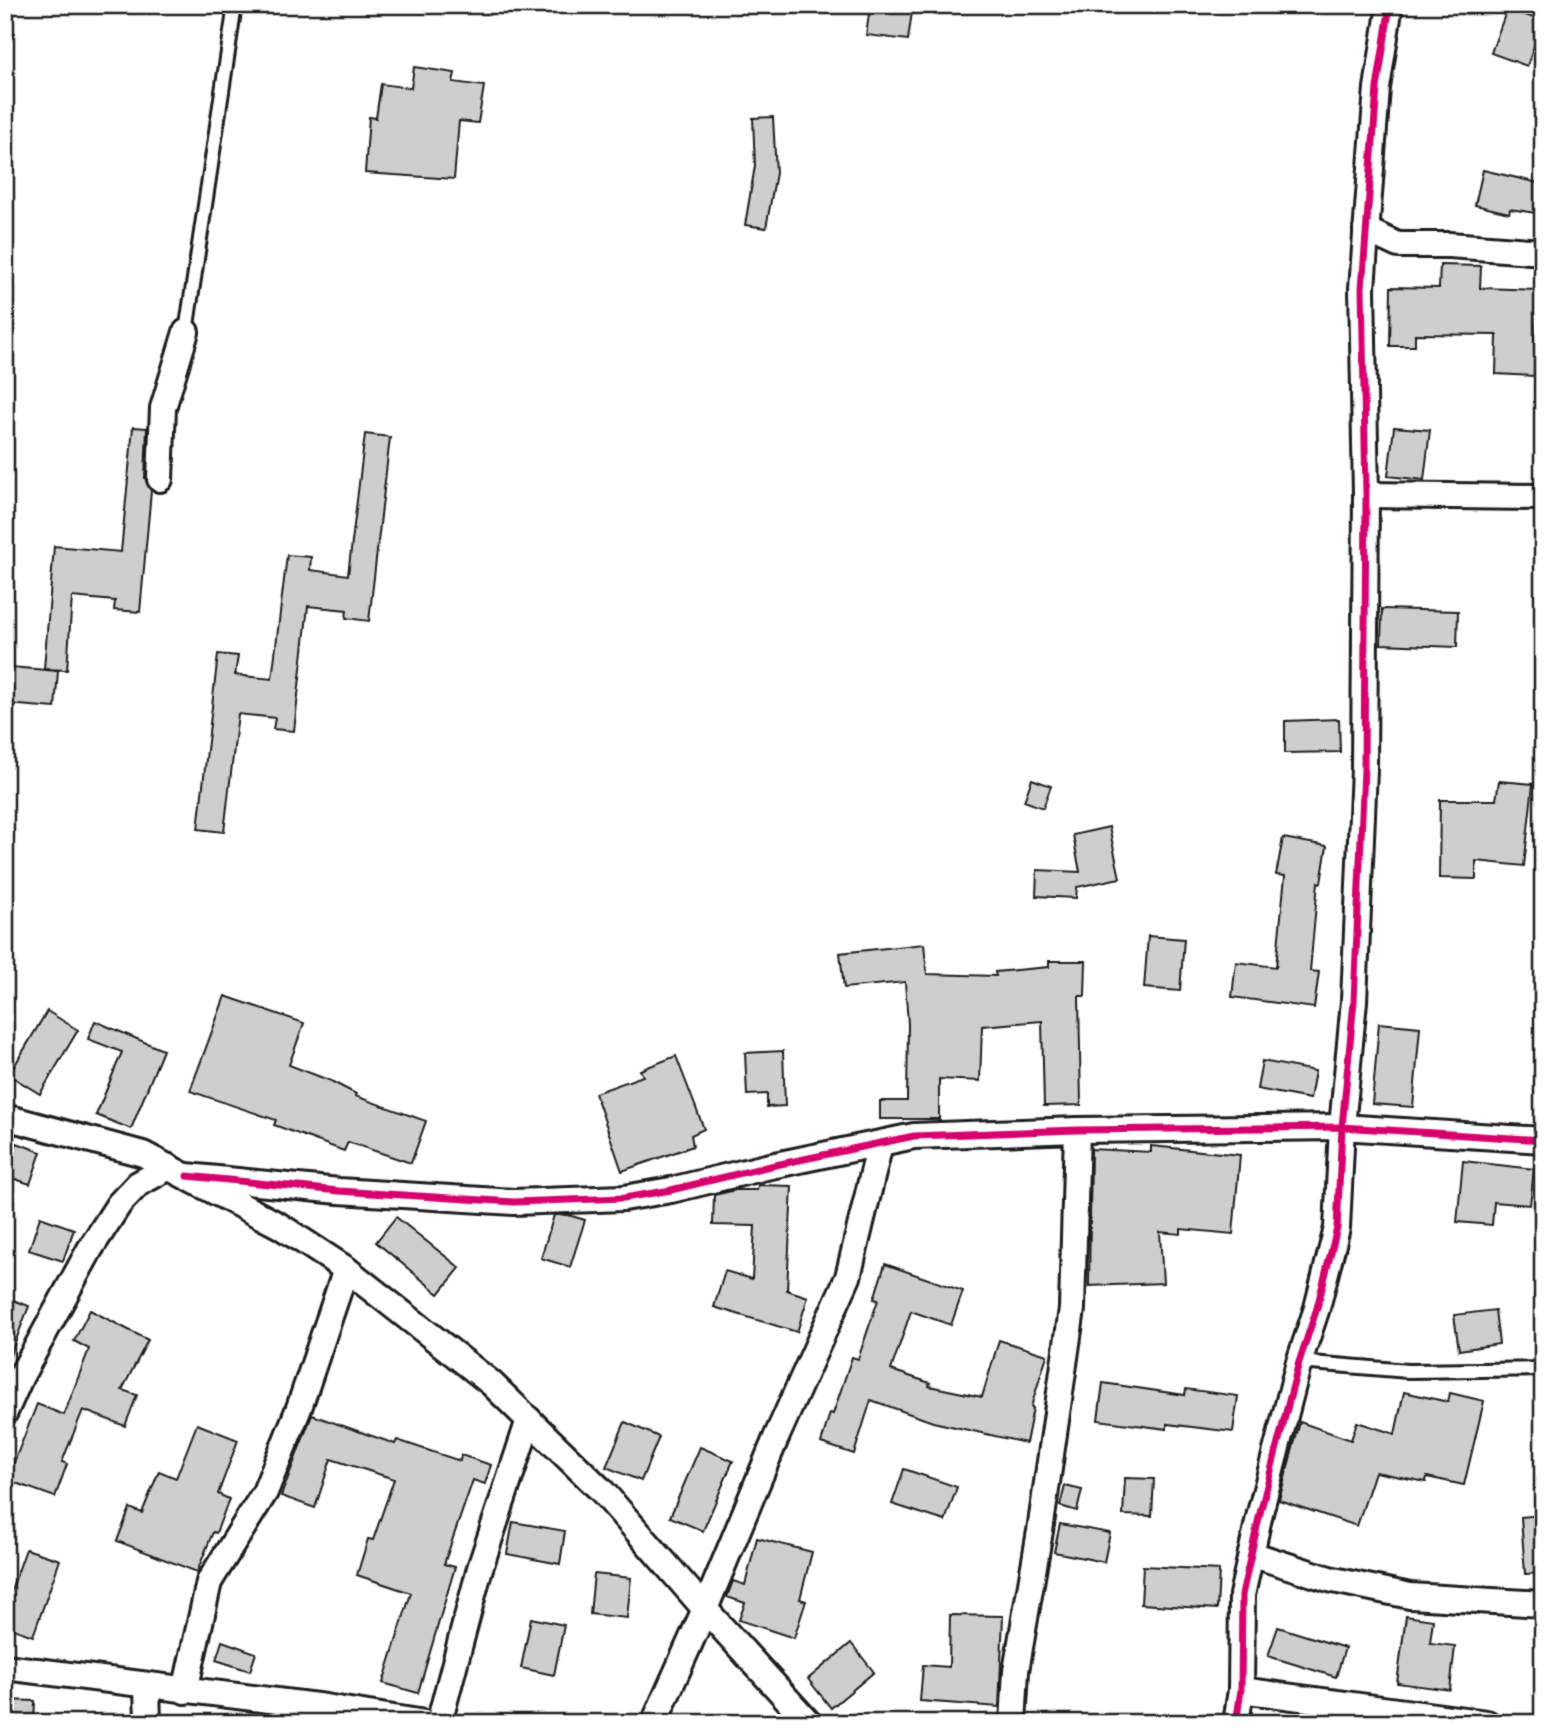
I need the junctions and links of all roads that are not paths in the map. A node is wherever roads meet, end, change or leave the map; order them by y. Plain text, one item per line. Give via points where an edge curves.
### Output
1 (234, 5) edge
2 (1390, 5) edge
3 (1366, 230) junction
4 (1543, 252) edge
5 (186, 332) joint
6 (160, 479) dead end
7 (1366, 495) junction
8 (1543, 497) edge
9 (5, 1117) edge
10 (1342, 1127) junction
11 (1077, 1130) junction
12 (1543, 1140) edge
13 (880, 1144) junction
14 (178, 1171) junction
15 (346, 1269) junction
16 (1299, 1362) junction
17 (1543, 1369) edge
18 (5, 1412) edge
19 (529, 1420) junction
20 (1251, 1554) junction
21 (1543, 1604) edge
22 (705, 1609) junction
23 (5, 1667) edge
24 (147, 1686) junction
25 (1241, 1690) junction
26 (185, 1691) junction
27 (387, 1720) edge
28 (148, 1723) edge
29 (425, 1723) edge
30 (439, 1723) edge
31 (654, 1723) edge
32 (809, 1723) edge
33 (1013, 1723) edge
34 (1236, 1723) edge
35 (1487, 1723) edge

1 - 5 lane
2 - 3 street via 1377,88
3 - 4 street via 1398,245
3 - 7 street via 1362,288
5 - 6 street via 163,408
7 - 8 street
7 - 10 street via 1364,769 1354,1001
9 - 14 street via 143,1154
10 - 11 street
10 - 12 street
10 - 16 street via 1337,1227
11 - 13 street via 914,1136
11 - 33 street via 1072,1310 1016,1671
13 - 14 street via 624,1198 513,1202 339,1191
13 - 22 street via 848,1276
14 - 15 street via 280,1226
14 - 18 street via 138,1184 119,1204 90,1249
15 - 19 street via 491,1383
15 - 26 street via 265,1492 209,1582
16 - 17 lane via 1408,1371
16 - 20 street
19 - 22 street via 603,1492
19 - 30 street via 480,1568
20 - 21 street via 1329,1579 1410,1595
20 - 25 street via 1242,1595
22 - 31 street
22 - 32 street
23 - 24 street
24 - 26 street
24 - 28 street
25 - 34 street
25 - 35 street
26 - 27 street
27 - 29 street

